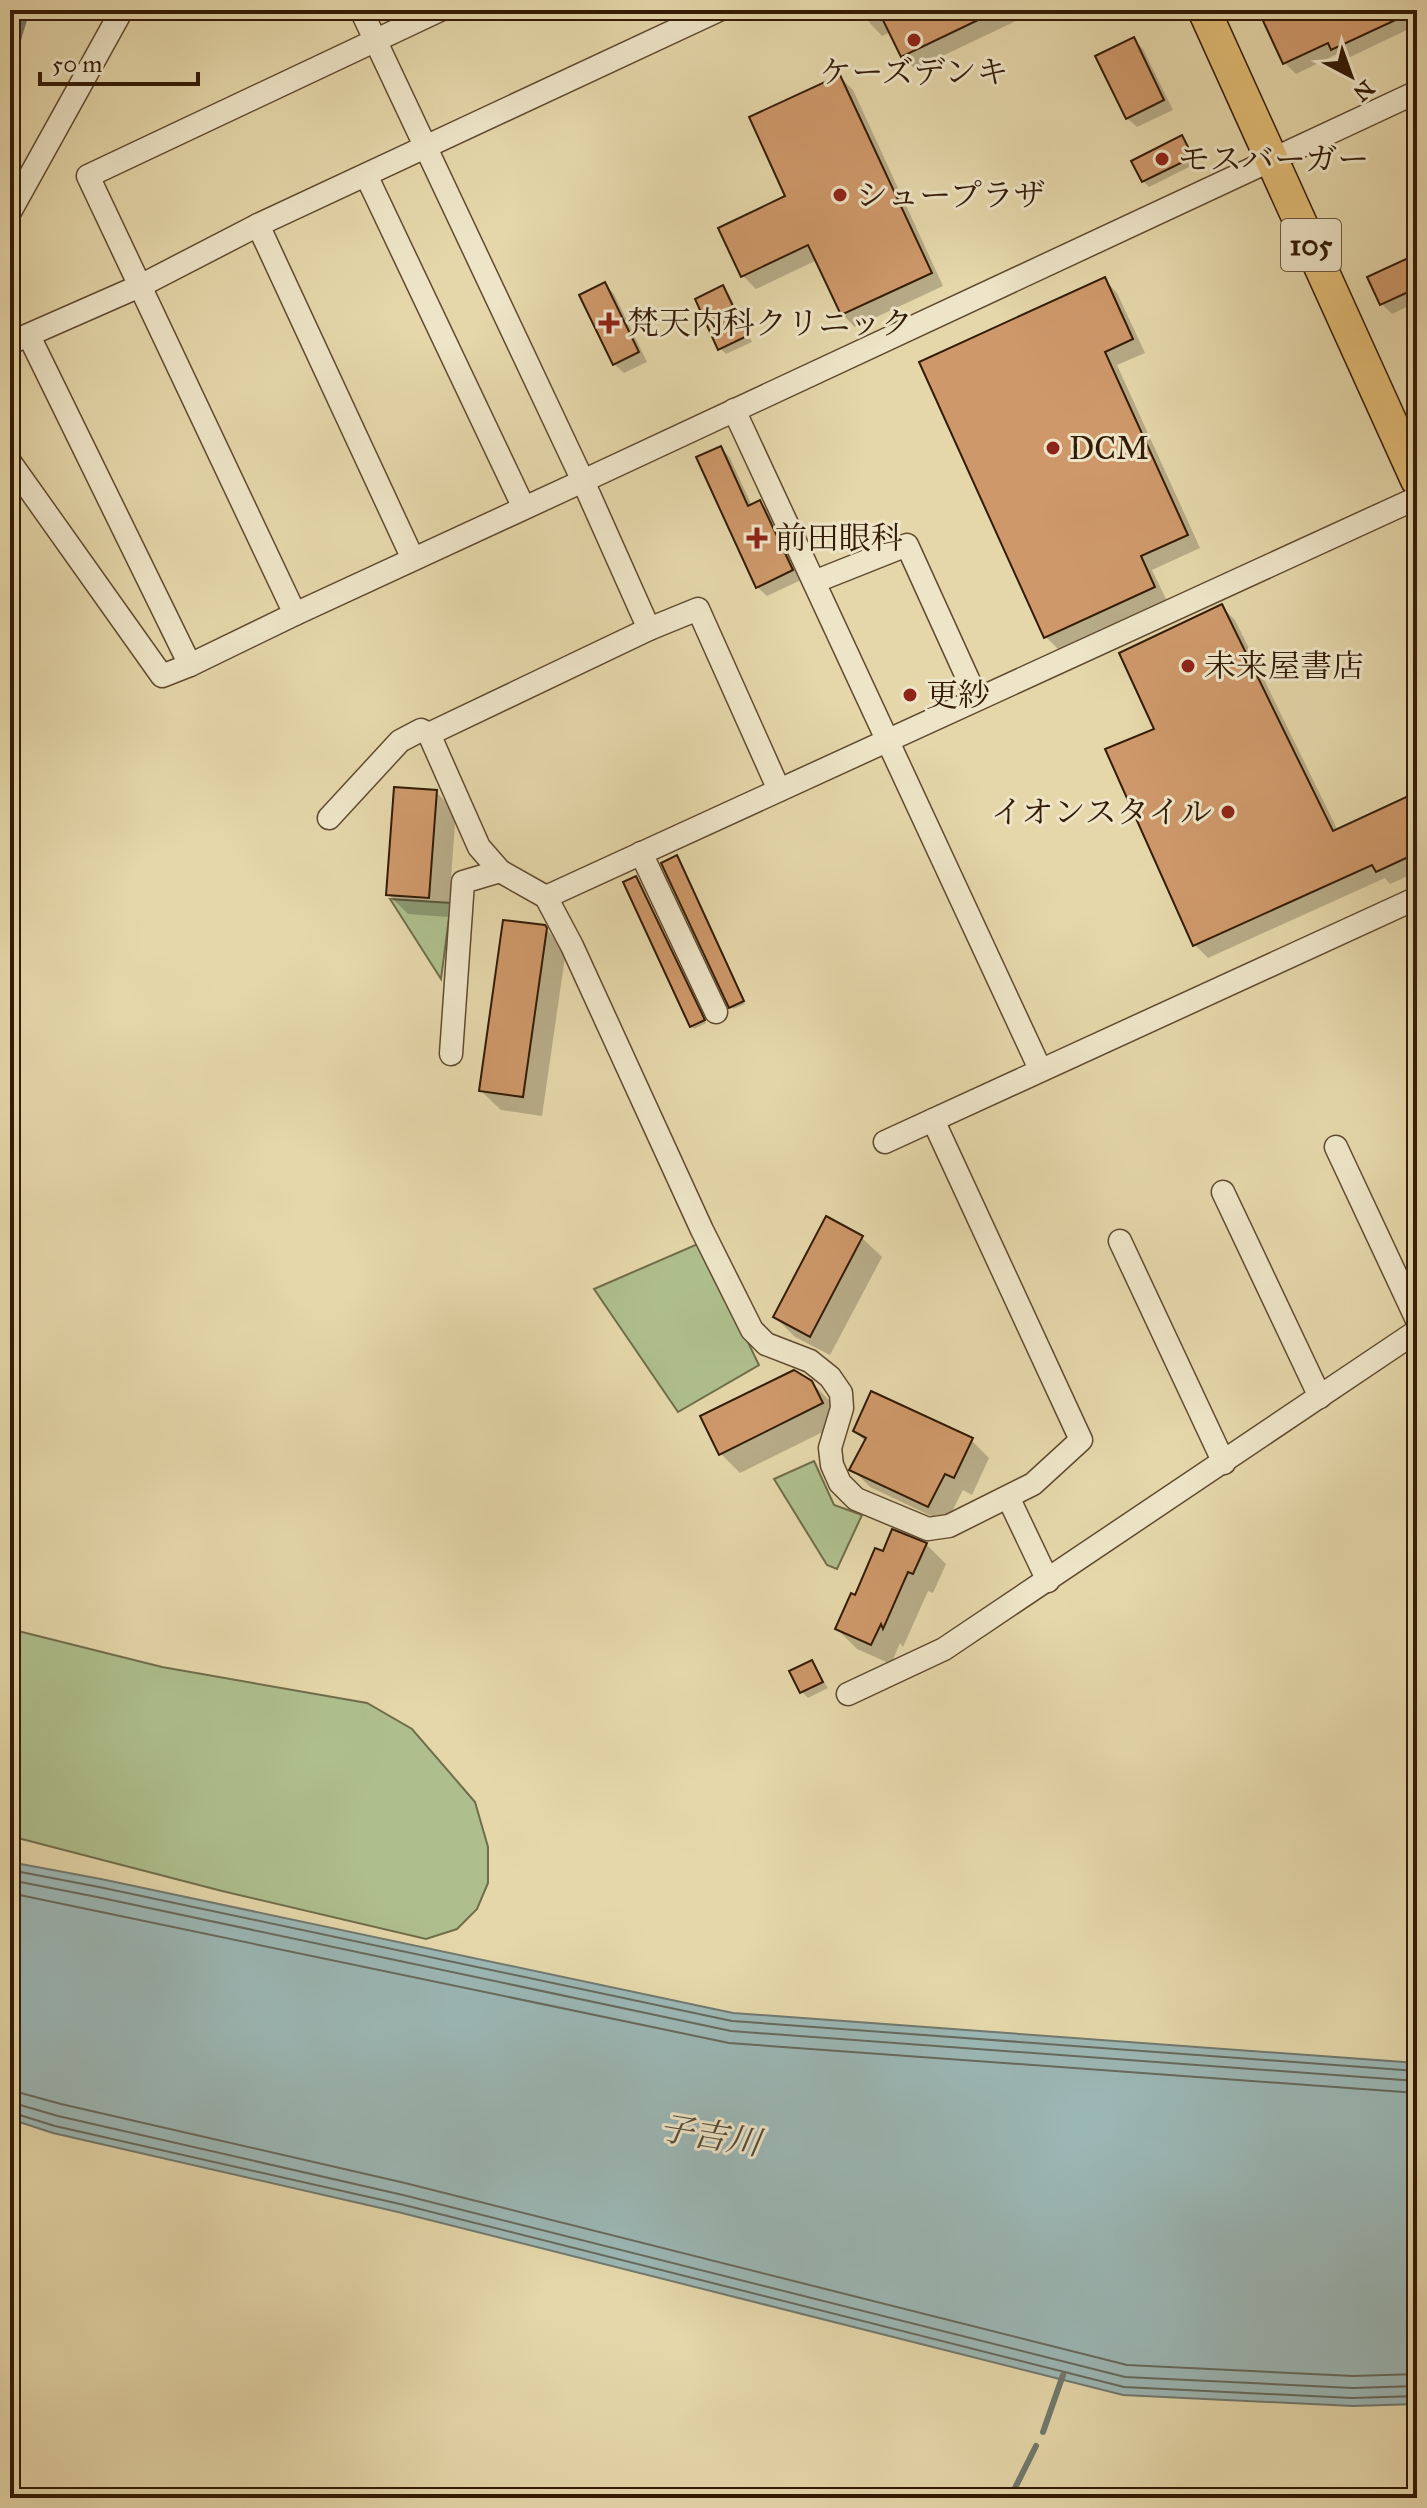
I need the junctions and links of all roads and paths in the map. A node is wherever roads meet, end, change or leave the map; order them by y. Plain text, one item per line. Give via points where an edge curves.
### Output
1 (122, 10) edge
2 (361, 10) edge
3 (440, 10) edge
4 (719, 10) edge
5 (1204, 10) edge
6 (376, 41) junction
7 (1417, 92) edge
8 (426, 148) junction
9 (1271, 158) junction
10 (366, 175) junction
11 (10, 212) edge
12 (258, 225) junction
13 (142, 285) junction
14 (20, 340) edge
15 (734, 410) junction
16 (10, 462) edge
17 (1417, 480) edge
18 (583, 481) junction
19 (1417, 498) edge
20 (524, 508) junction
21 (413, 559) junction
22 (814, 582) junction
23 (295, 614) junction
24 (649, 629) junction
25 (190, 665) junction
26 (977, 699) junction
27 (429, 734) junction
28 (887, 742) junction
29 (779, 790) junction
30 (329, 818) dead end
31 (641, 853) junction
32 (500, 871) junction
33 (546, 897) junction
34 (1417, 898) edge
35 (716, 1012) dead end
36 (451, 1054) dead end
37 (1040, 1069) junction
38 (933, 1120) junction
39 (885, 1142) dead end
40 (1336, 1147) dead end
41 (1223, 1192) dead end
42 (1120, 1241) dead end
43 (1417, 1320) edge
44 (1417, 1331) edge
45 (1320, 1397) junction
46 (1224, 1463) junction
47 (1008, 1497) junction
48 (1048, 1581) junction
49 (848, 1694) dead end

1 - 11 street
2 - 6 street
3 - 6 street
4 - 8 street
5 - 9 highway, 105
6 - 8 street
6 - 13 street via 88,176
7 - 9 street
8 - 10 street
8 - 18 street
9 - 15 street
9 - 17 highway, 105
10 - 12 street
10 - 20 street
12 - 13 street
12 - 21 street
13 - 14 street
13 - 23 street
14 - 25 street
15 - 18 street
15 - 22 street
16 - 25 street via 162,676
18 - 20 street
18 - 24 street
19 - 26 street
20 - 21 street
21 - 23 street
22 - 26 street via 907,545
22 - 28 street
23 - 25 street
24 - 27 street
24 - 29 street via 698,609
26 - 28 street
27 - 30 street via 421,730 400,741
27 - 32 street via 479,847
28 - 29 street
28 - 37 street
29 - 31 street
31 - 33 street
31 - 35 street
32 - 33 street
32 - 36 street via 463,882
33 - 47 street via 752,1330 766,1344 810,1361 841,1393 830,1448 840,1483 856,1499 928,1529 949,1526
34 - 37 street
37 - 38 street
38 - 39 street
38 - 47 street via 1081,1440 1033,1484
40 - 43 street
41 - 45 street
42 - 46 street
44 - 45 street
45 - 46 street
46 - 48 street
47 - 48 street
48 - 49 street via 944,1649

